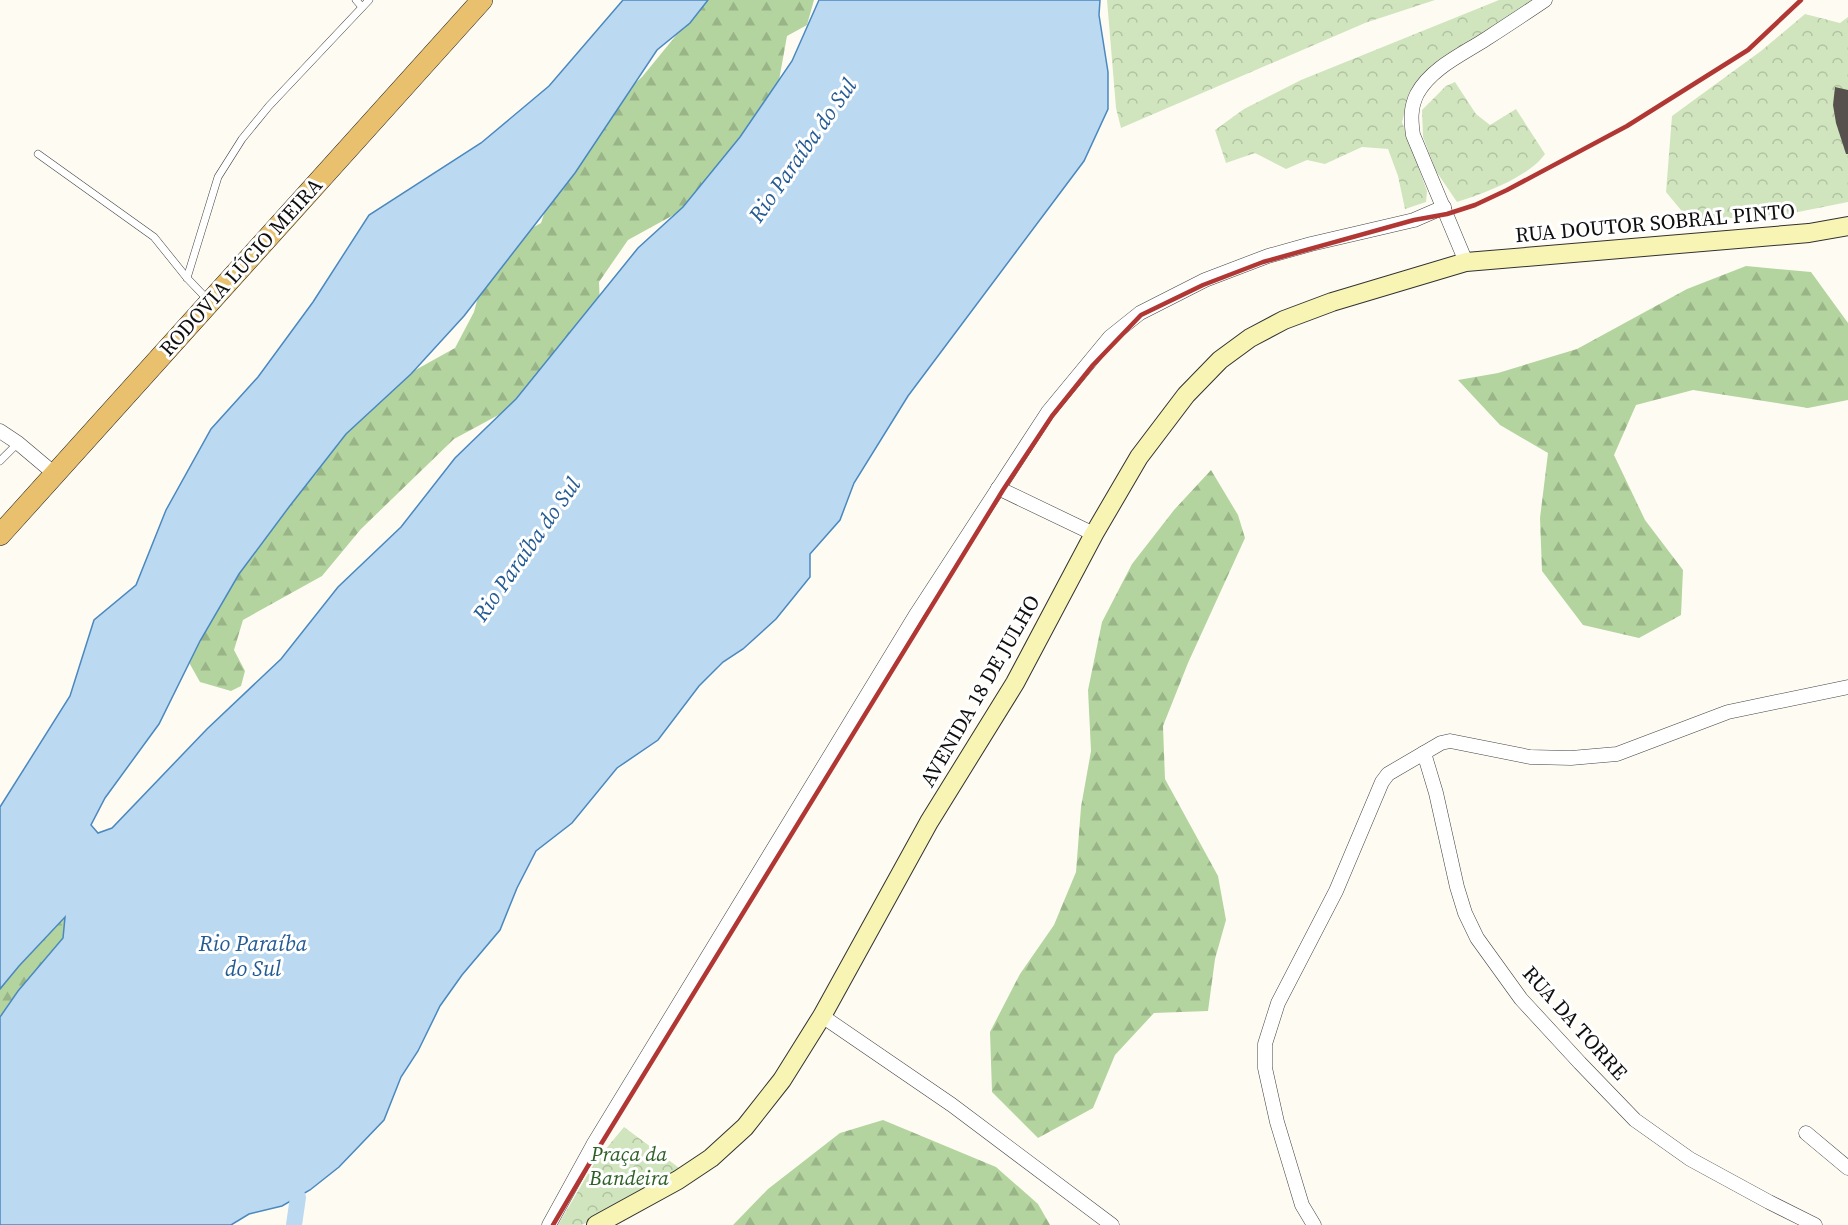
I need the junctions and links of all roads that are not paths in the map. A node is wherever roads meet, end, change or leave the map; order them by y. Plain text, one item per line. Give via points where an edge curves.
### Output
1 (356, 0) edge
2 (369, 0) edge
3 (482, 0) edge
4 (1545, 0) edge
5 (362, 7) junction
6 (38, 154) dead end
7 (1444, 207) junction
8 (1848, 226) edge
9 (1466, 262) junction
10 (187, 278) junction
11 (210, 301) junction
12 (0, 431) edge
13 (18, 443) junction
14 (0, 461) edge
15 (56, 475) junction
16 (998, 488) junction
17 (1094, 534) junction
18 (0, 535) edge
19 (1848, 687) edge
20 (1424, 753) junction
21 (822, 1016) junction
22 (1806, 1133) dead end
23 (1848, 1168) edge
24 (549, 1225) edge
25 (596, 1225) edge
26 (1112, 1225) edge
27 (1314, 1225) edge
28 (1815, 1225) edge

1 - 5 lane
2 - 5 lane
3 - 11 highway, RODOVIA LÚCIO MEIRA
4 - 7 street via 1447,64 1418,93 1410,119 1413,135
5 - 10 lane via 242,139 218,177
6 - 10 lane via 154,237
7 - 9 street
7 - 16 street via 1414,220 1268,256 1205,280 1140,314 1110,338 1048,412
8 - 9 main road, RUA DOUTOR SOBRAL PINTO
9 - 17 main road, AVENIDA 18 DE JULHO via 1332,302 1250,338 1220,360 1186,395 1140,457
10 - 11 lane
11 - 15 highway, RODOVIA LÚCIO MEIRA
12 - 13 street
13 - 14 lane
13 - 15 street
15 - 18 highway, RODOVIA LÚCIO MEIRA
16 - 17 street
16 - 24 street via 917,613 593,1145
17 - 21 main road, AVENIDA 18 DE JULHO via 1015,683 930,822
19 - 20 street via 1728,712 1617,754 1530,757 1450,741
20 - 27 street via 1396,768 1382,782 1336,891 1278,1003 1265,1044 1265,1068 1277,1122 1302,1205
20 - 28 street, RUA DA TORRE via 1465,913 1521,999 1635,1120 1690,1159
21 - 25 main road, AVENIDA 18 DE JULHO via 782,1080 746,1127 711,1158
21 - 26 street via 951,1105
22 - 23 street

